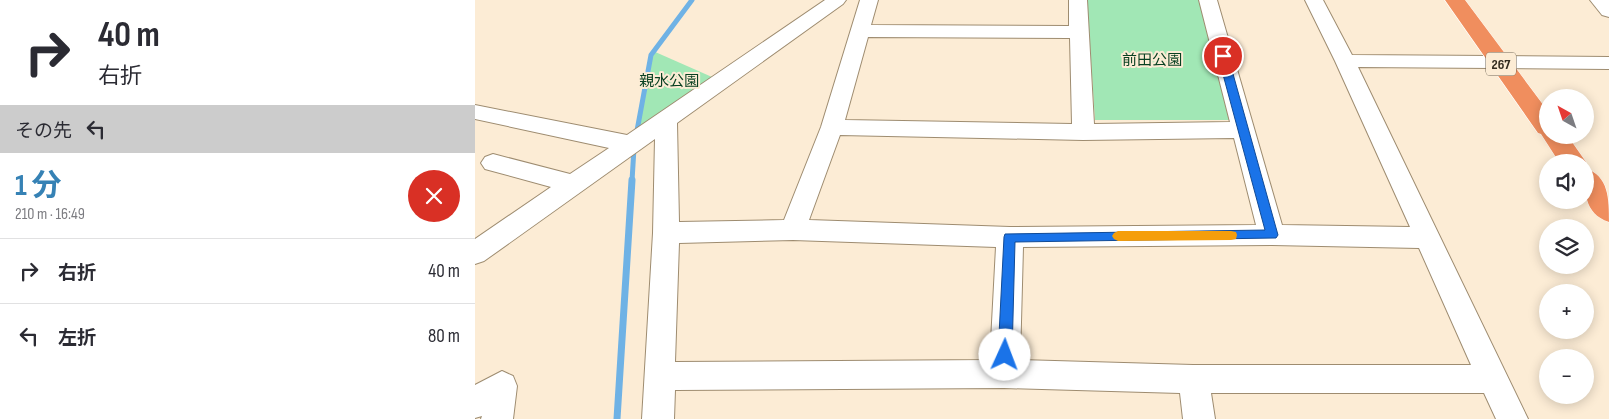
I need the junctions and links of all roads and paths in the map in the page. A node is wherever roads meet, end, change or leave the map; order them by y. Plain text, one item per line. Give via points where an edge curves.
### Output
1 (837, 0) edge
2 (869, 0) edge
3 (1078, 0) edge
4 (1208, 0) edge
5 (1315, 0) edge
6 (1455, 0) edge
7 (860, 30) junction
8 (1079, 32) junction
9 (1345, 61) junction
10 (1501, 63) junction
11 (1609, 63) edge
12 (475, 112) edge
13 (1539, 116) edge
14 (666, 122) junction
15 (832, 127) junction
16 (1243, 130) junction
17 (1083, 132) junction
18 (629, 144) junction
19 (493, 162) dead end
20 (573, 184) junction
21 (1594, 190) edge
22 (1609, 211) edge
23 (793, 230) junction
24 (666, 233) junction
25 (1272, 235) junction
26 (1009, 237) junction
27 (1426, 238) junction
28 (475, 253) edge
29 (1004, 374) junction
30 (660, 376) junction
31 (1193, 379) junction
32 (1493, 379) junction
33 (475, 403) edge
34 (497, 419) edge
35 (658, 419) edge
36 (1199, 419) edge
37 (1512, 419) edge

1 - 14 street
2 - 7 street
3 - 8 street
4 - 16 street
5 - 9 street
6 - 10 highway, 267
7 - 8 street
7 - 15 street
8 - 17 street
9 - 10 street
9 - 27 street
10 - 11 street
10 - 13 highway, 267
12 - 18 street
14 - 18 street
14 - 24 street
15 - 17 street
15 - 23 street
16 - 17 street
16 - 25 street
18 - 20 street
19 - 20 street
20 - 28 street
21 - 22 highway
23 - 24 street
23 - 26 street
24 - 30 street
25 - 26 street
25 - 27 street
26 - 29 street
27 - 32 street
29 - 30 street
29 - 31 street
30 - 35 street
31 - 32 street
31 - 36 street
32 - 37 street
33 - 34 street via 502,386

